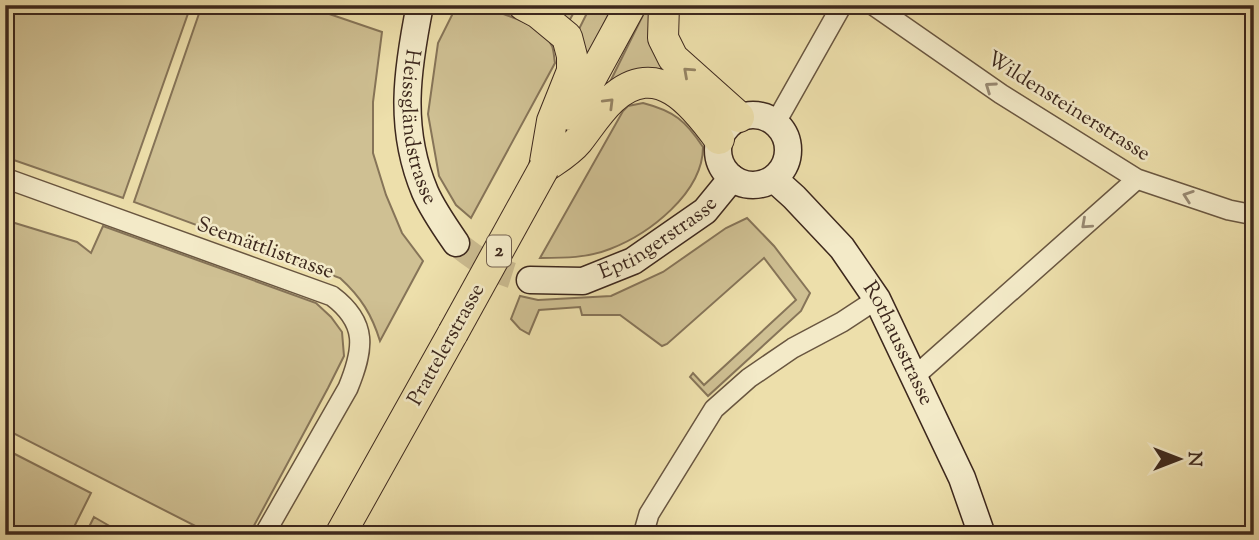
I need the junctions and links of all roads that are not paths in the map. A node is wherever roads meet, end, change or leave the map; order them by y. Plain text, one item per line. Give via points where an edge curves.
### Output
1 (420, 5) edge
2 (523, 5) edge
3 (631, 5) edge
4 (664, 5) edge
5 (842, 5) edge
6 (873, 5) edge
7 (739, 117) junction
8 (776, 122) junction
9 (719, 139) junction
10 (544, 169) junction
11 (5, 178) edge
12 (732, 178) junction
13 (774, 179) junction
14 (1137, 179) junction
15 (1254, 215) edge
16 (456, 243) tunnel mouth
17 (530, 280) tunnel mouth
18 (877, 299) junction
19 (914, 377) junction
20 (264, 535) edge
21 (340, 535) edge
22 (643, 535) edge
23 (982, 535) edge

1 - 16 street, Heissgländstrasse via 409,62 407,116 425,192
2 - 10 main road via 567,37 572,56 572,71 552,121
3 - 10 main road, Prattelerstrasse / 2
7 -> 4 main road via 673,58 663,38
5 - 8 street
14 -> 6 street, Wildensteinerstrasse via 1001,94
7 - 8 street via 758,115
7 - 9 street
8 - 13 street via 788,140 789,151
10 -> 9 main road via 576,143 612,99 641,83 670,88 696,107
9 - 12 street via 719,160
10 - 21 main road, Prattelerstrasse / 2, bridge
11 - 20 street, Seemättlistrasse via 332,296 348,308 358,325 358,364
12 - 13 street via 753,186
12 - 17 street, Eptingerstrasse via 705,211 633,261 583,281
13 - 18 street, Rothausstrasse via 842,248
15 -> 14 street, Wildensteinerstrasse
14 -> 19 street
18 - 19 street, Rothausstrasse
18 - 22 street via 793,348 714,409 649,514
19 - 23 street, Rothausstrasse via 962,478

